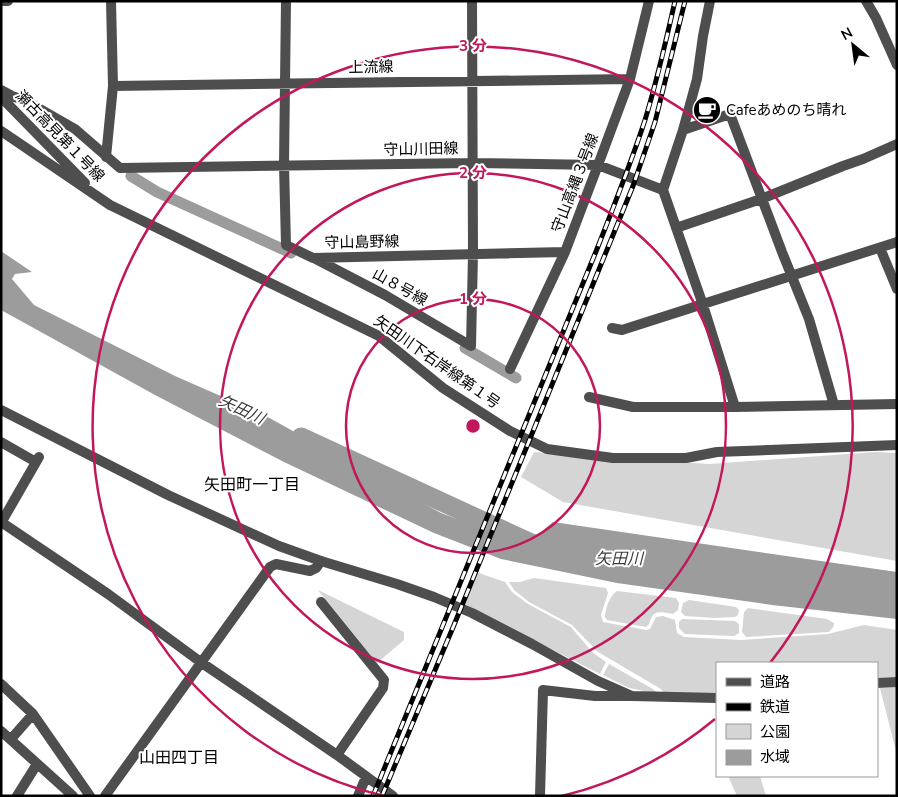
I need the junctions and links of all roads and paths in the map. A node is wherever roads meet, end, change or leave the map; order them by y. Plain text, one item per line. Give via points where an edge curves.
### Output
1 (8, 1) edge
2 (111, 1) edge
3 (286, 1) edge
4 (472, 1) edge
5 (649, 1) edge
6 (710, 1) edge
7 (866, 1) edge
8 (1, 2) edge
9 (893, 47) edge
10 (897, 66) edge
11 (630, 79) junction
12 (472, 81) junction
13 (285, 83) junction
14 (112, 86) junction
15 (1, 90) edge
16 (1, 97) edge
17 (683, 130) junction
18 (1, 131) edge
19 (897, 144) edge
20 (106, 157) junction
21 (473, 163) junction
22 (284, 165) junction
23 (598, 165) junction
24 (663, 190) junction
25 (98, 196) junction
26 (761, 199) junction
27 (676, 228) junction
28 (897, 242) edge
29 (880, 248) junction
30 (565, 252) junction
31 (473, 254) junction
32 (314, 258) junction
33 (792, 276) junction
34 (897, 289) edge
35 (703, 305) junction
36 (612, 328) dead end
37 (510, 369) dead end
38 (589, 397) dead end
39 (897, 404) edge
40 (834, 405) junction
41 (735, 408) junction
42 (1, 410) edge
43 (1, 442) edge
44 (897, 445) edge
45 (1, 522) edge
46 (321, 561) junction
47 (321, 602) dead end
48 (202, 663) junction
49 (897, 682) edge
50 (878, 683) edge
51 (1, 684) edge
52 (632, 696) junction
53 (716, 698) edge
54 (33, 714) junction
55 (1, 731) edge
56 (11, 739) junction
57 (337, 755) junction
58 (37, 764) junction
59 (366, 777) junction
60 (17, 796) edge
61 (72, 796) edge
62 (90, 796) edge
63 (105, 796) edge
64 (358, 796) edge
65 (393, 796) edge
66 (540, 796) edge

1 - 8 street
2 - 14 street
3 - 13 street, 守山島野線
4 - 12 street
5 - 11 street, 守山高縄３号線
6 - 17 street via 697,79
7 - 9 street
9 - 10 street
11 - 12 street, 上流線
11 - 23 street, 守山高縄３号線
12 - 13 street, 上流線
12 - 21 street
13 - 14 street, 上流線
13 - 22 street, 守山島野線
14 - 20 street
15 - 20 street, 守山川田線 via 75,129
16 - 25 street, 瀬古高見第１号線
17 - 24 street
17 - 26 street via 730,114
18 - 25 street, 矢田川下右岸線第１号
19 - 26 street
20 - 22 street, 守山川田線 via 120,168
21 - 22 street, 守山川田線
21 - 23 street, 守山川田線
21 - 31 street
22 - 32 street, 守山島野線 via 286,245
23 - 24 street, 守山川田線
23 - 30 street, 守山高縄３号線
24 - 27 street
25 - 44 street, 矢田川下右岸線第１号 via 378,336 443,388 547,449 613,458 686,458 717,452
26 - 27 street
26 - 33 street
27 - 35 street
28 - 29 street
29 - 33 street
29 - 34 street
30 - 31 street, 守山島野線
30 - 37 street, 守山高縄３号線
31 - 32 street, 守山島野線
31 - 32 street, 山８号線 via 470,346 386,295
33 - 35 street
33 - 40 street via 809,319
35 - 36 street via 622,330
35 - 41 street
38 - 41 street via 633,407
39 - 40 street
40 - 41 street
42 - 46 street via 168,496 279,546
43 - 45 street via 37,460
45 - 48 street via 108,594
46 - 48 street via 310,570 273,565
46 - 52 street via 397,584 472,613
47 - 57 street via 384,680 383,688
48 - 57 street
48 - 63 street
49 - 50 street
51 - 54 street
52 - 53 street
52 - 66 street via 543,690
54 - 56 street
54 - 62 street
55 - 56 street
56 - 58 street
57 - 59 street
58 - 60 street
58 - 61 street
59 - 64 street
59 - 65 street

